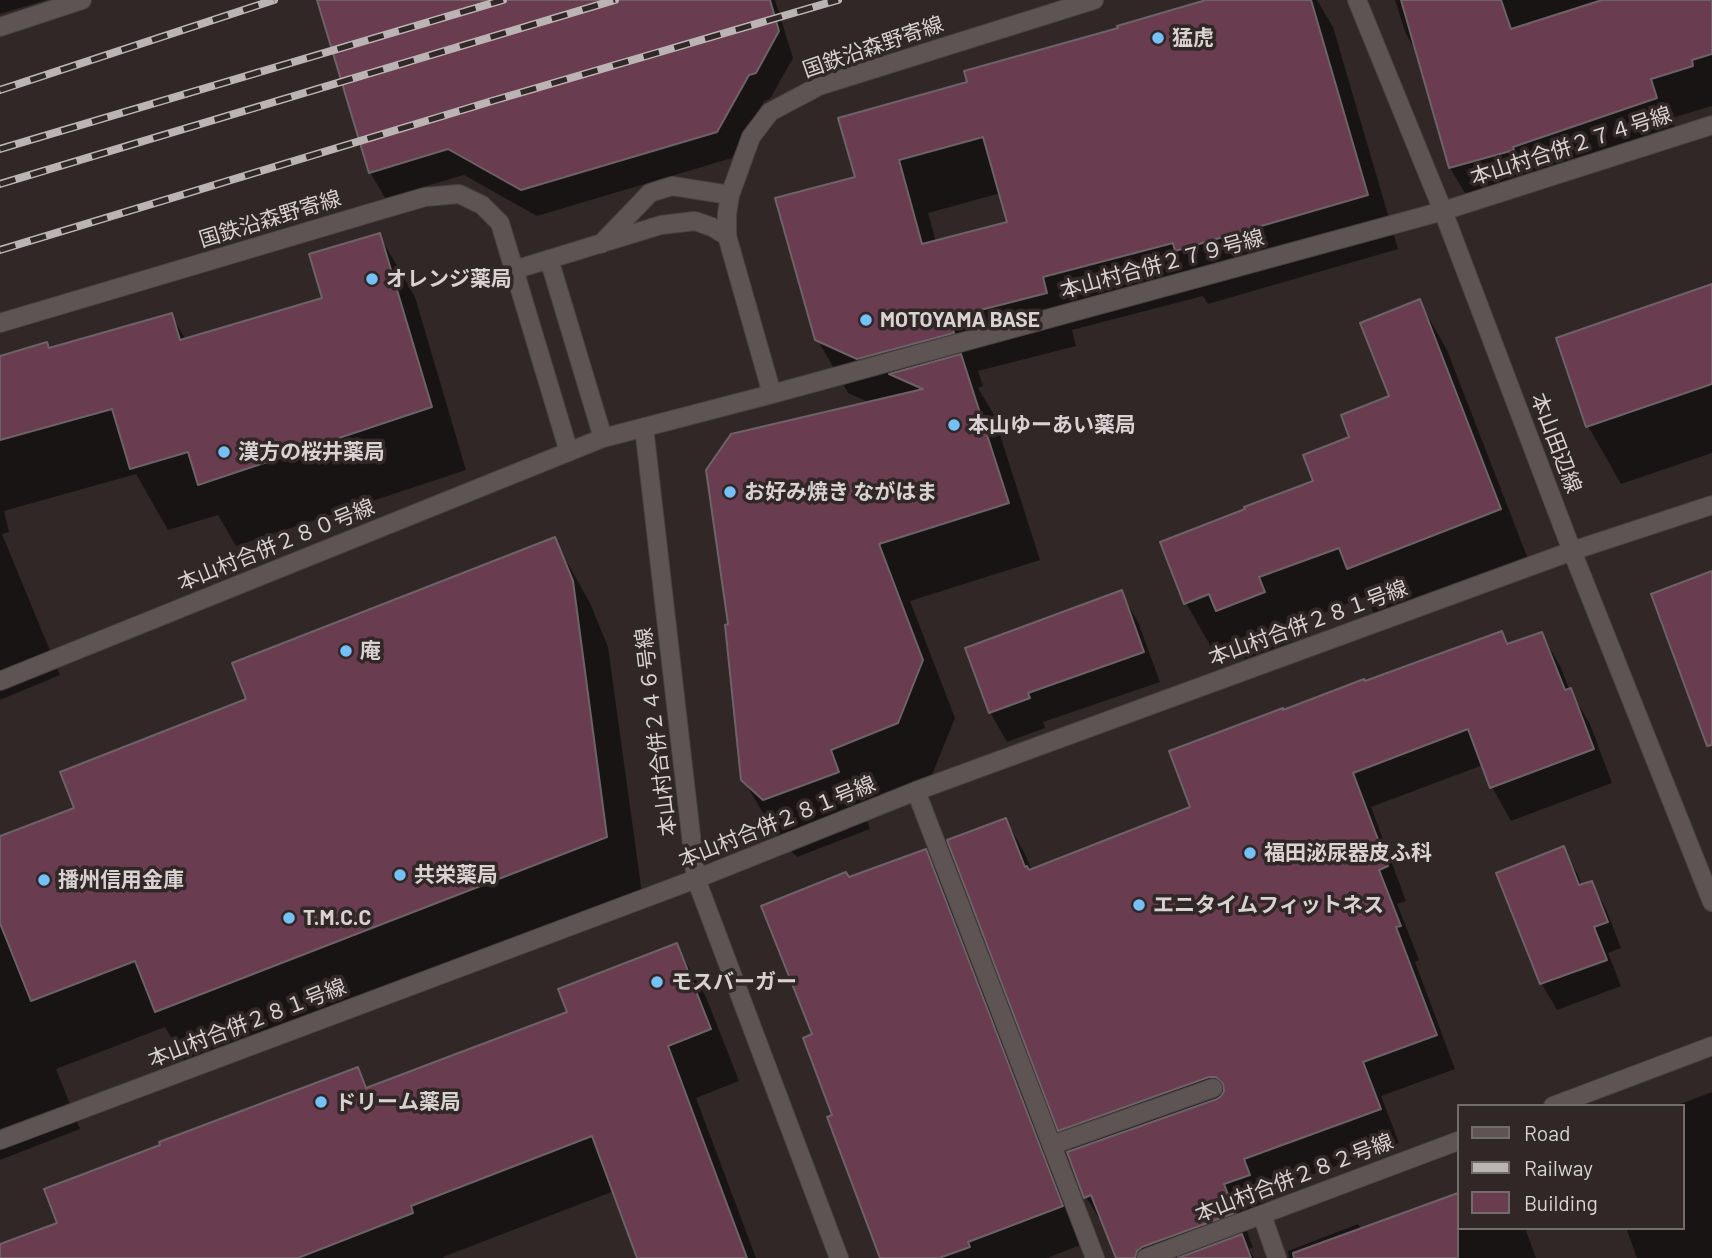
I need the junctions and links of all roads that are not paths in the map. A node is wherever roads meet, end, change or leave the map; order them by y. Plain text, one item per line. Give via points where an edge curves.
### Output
1 (82, 0) edge
2 (1094, 0) edge
3 (1357, 0) edge
4 (0, 27) edge
5 (1712, 125) edge
6 (730, 195) junction
7 (1443, 211) junction
8 (727, 236) junction
9 (601, 244) junction
10 (550, 260) junction
11 (515, 274) junction
12 (0, 323) edge
13 (772, 394) junction
14 (644, 427) junction
15 (603, 438) junction
16 (569, 452) junction
17 (1712, 505) edge
18 (1572, 551) junction
19 (0, 681) edge
20 (916, 791) junction
21 (696, 879) junction
22 (1712, 902) edge
23 (1712, 1046) edge
24 (1213, 1088) dead end
25 (1558, 1104) edge
26 (0, 1140) edge
27 (1456, 1143) edge
28 (1052, 1145) junction
29 (1262, 1215) junction
30 (839, 1258) edge
31 (1095, 1258) edge
32 (1146, 1258) edge
33 (1277, 1258) edge

1 - 4 street
2 - 6 street, 国鉄沿森野寄線 via 819,86 794,99 770,112 751,137
3 - 7 street, 本山田辺線
5 - 7 street, 本山村合併２７４号線
6 - 8 street, 国鉄沿森野寄線
6 - 9 street via 671,187 650,193
7 - 13 street, 本山村合併２７９号線
7 - 18 street, 本山田辺線
8 - 9 street via 695,221 661,225
8 - 13 street, 国鉄沿森野寄線
9 - 10 street
10 - 11 street
10 - 15 street
11 - 12 street, 国鉄沿森野寄線 via 500,223 482,205 459,194 425,197
11 - 16 street, 国鉄沿森野寄線
13 - 14 street, 本山村合併２７９号線
14 - 15 street, 本山村合併２８０号線
14 - 21 street, 本山村合併２４６号線
15 - 16 street, 本山村合併２８０号線
16 - 19 street, 本山村合併２８０号線
17 - 18 street, 本山村合併２８１号線
18 - 20 street, 本山村合併２８１号線
18 - 22 street, 本山田辺線
20 - 21 street, 本山村合併２８１号線
20 - 28 street
21 - 26 street, 本山村合併２８１号線
21 - 30 street, 本山村合併２４６号線
23 - 25 street
24 - 28 street
27 - 29 street, 本山村合併２８２号線
28 - 31 street
29 - 32 street, 本山村合併２８２号線
29 - 33 street

